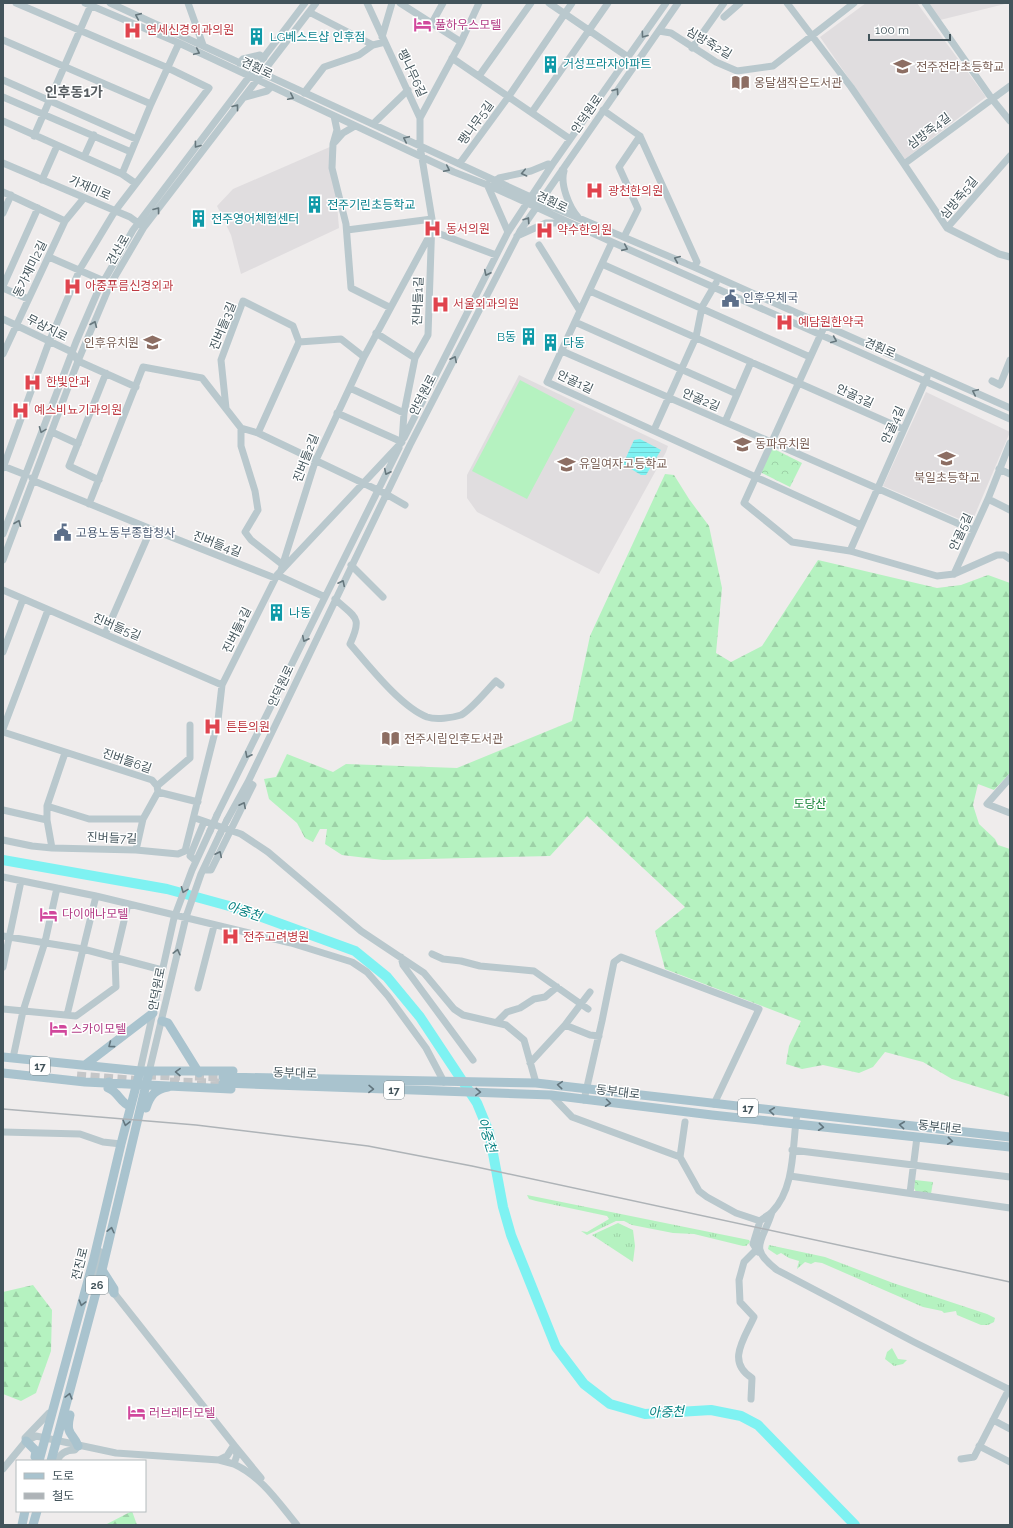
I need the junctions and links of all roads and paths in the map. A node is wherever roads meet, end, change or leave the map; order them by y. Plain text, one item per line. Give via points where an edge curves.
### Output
1 (16, 3) edge
2 (110, 3) edge
3 (188, 3) edge
4 (305, 3) edge
5 (316, 3) edge
6 (367, 3) edge
7 (392, 3) edge
8 (400, 3) edge
9 (443, 3) edge
10 (479, 3) edge
11 (530, 3) edge
12 (550, 3) edge
13 (572, 3) edge
14 (608, 3) edge
15 (666, 3) edge
16 (678, 3) edge
17 (724, 3) edge
18 (740, 3) edge
19 (787, 3) edge
20 (854, 3) edge
21 (925, 3) edge
22 (88, 4) edge
23 (309, 12) junction
24 (565, 14) junction
25 (724, 17) dead end
26 (432, 23) junction
27 (588, 30) junction
28 (659, 30) junction
29 (80, 31) junction
30 (811, 35) junction
31 (3, 40) edge
32 (384, 40) junction
33 (461, 42) junction
34 (178, 44) junction
35 (373, 44) junction
36 (203, 45) junction
37 (692, 48) junction
38 (628, 57) junction
39 (264, 58) junction
40 (452, 58) junction
41 (239, 63) junction
42 (64, 67) junction
43 (168, 68) junction
44 (254, 70) junction
45 (262, 74) junction
46 (479, 76) junction
47 (249, 77) junction
48 (3, 80) edge
49 (257, 81) junction
50 (1010, 86) edge
51 (271, 87) junction
52 (408, 90) junction
53 (304, 93) junction
54 (245, 96) junction
55 (509, 96) junction
56 (3, 97) edge
57 (992, 99) junction
58 (50, 100) junction
59 (151, 104) junction
60 (603, 110) junction
61 (532, 112) junction
62 (44, 114) junction
63 (334, 116) junction
64 (420, 118) junction
65 (3, 121) edge
66 (1010, 121) edge
67 (373, 124) junction
68 (355, 126) junction
69 (340, 133) junction
70 (94, 135) junction
71 (34, 136) junction
72 (640, 136) junction
73 (136, 138) junction
74 (570, 139) junction
75 (58, 146) junction
76 (420, 146) junction
77 (131, 152) junction
78 (81, 156) junction
79 (422, 156) junction
80 (1010, 156) edge
81 (3, 162) edge
82 (460, 163) junction
83 (904, 164) junction
84 (552, 165) junction
85 (561, 169) junction
86 (122, 174) junction
87 (42, 180) junction
88 (495, 181) junction
89 (135, 183) junction
90 (487, 184) junction
91 (3, 192) edge
92 (11, 195) junction
93 (84, 198) junction
94 (528, 200) junction
95 (538, 204) junction
96 (38, 208) junction
97 (115, 211) junction
98 (3, 213) edge
99 (580, 218) junction
100 (432, 219) junction
101 (564, 220) junction
102 (65, 221) junction
103 (141, 225) junction
104 (947, 228) junction
105 (347, 230) junction
106 (432, 231) junction
107 (508, 232) junction
108 (517, 237) junction
109 (624, 237) junction
110 (612, 242) junction
111 (539, 245) dead end
112 (496, 255) junction
113 (49, 257) junction
114 (1010, 257) edge
115 (602, 264) junction
116 (694, 267) junction
117 (80, 269) junction
118 (718, 277) junction
119 (104, 281) junction
120 (3, 287) edge
121 (714, 287) junction
122 (590, 290) junction
123 (28, 299) junction
124 (389, 307) junction
125 (702, 307) junction
126 (580, 311) junction
127 (3, 319) edge
128 (575, 322) junction
129 (16, 325) junction
130 (825, 325) junction
131 (376, 334) junction
132 (821, 334) junction
133 (696, 337) junction
134 (49, 342) junction
135 (298, 342) junction
136 (562, 351) junction
137 (72, 352) junction
138 (3, 354) edge
139 (364, 357) junction
140 (810, 357) junction
141 (415, 358) junction
142 (1010, 360) edge
143 (78, 361) junction
144 (751, 362) junction
145 (681, 369) junction
146 (930, 371) junction
147 (106, 373) junction
148 (615, 374) joint
149 (925, 380) junction
150 (992, 381) dead end
151 (799, 383) junction
152 (136, 387) junction
153 (350, 388) junction
154 (737, 394) junction
155 (668, 398) junction
156 (226, 408) junction
157 (1010, 408) edge
158 (337, 413) junction
159 (404, 413) junction
160 (1010, 419) edge
161 (725, 422) junction
162 (240, 428) junction
163 (654, 430) junction
164 (904, 430) junction
165 (52, 432) junction
166 (258, 433) junction
167 (402, 442) junction
168 (771, 443) junction
169 (1010, 443) edge
170 (78, 444) junction
171 (315, 462) junction
172 (3, 467) edge
173 (999, 469) junction
174 (27, 473) junction
175 (1010, 474) edge
176 (756, 477) junction
177 (99, 480) junction
178 (34, 481) junction
179 (361, 484) junction
180 (877, 488) junction
181 (378, 491) junction
182 (386, 494) junction
183 (988, 499) junction
184 (89, 504) junction
185 (405, 506) dead end
186 (1010, 510) edge
187 (861, 525) junction
188 (151, 530) junction
189 (973, 530) junction
190 (3, 534) edge
191 (850, 551) junction
192 (1010, 559) edge
193 (3, 560) edge
194 (351, 565) junction
195 (279, 573) junction
196 (954, 574) junction
197 (3, 590) edge
198 (326, 597) junction
199 (384, 598) dead end
200 (23, 599) junction
201 (335, 599) junction
202 (48, 610) junction
203 (105, 634) junction
204 (3, 652) edge
205 (501, 685) dead end
206 (222, 686) junction
207 (190, 725) dead end
208 (3, 730) edge
209 (65, 753) junction
210 (1010, 778) edge
211 (248, 782) junction
212 (158, 789) junction
213 (198, 802) junction
214 (47, 806) junction
215 (3, 810) edge
216 (1010, 813) edge
217 (195, 818) junction
218 (143, 819) junction
219 (47, 820) junction
220 (204, 822) junction
221 (230, 831) junction
222 (3, 840) edge
223 (52, 848) junction
224 (136, 850) junction
225 (196, 861) junction
226 (202, 872) junction
227 (3, 877) edge
228 (21, 881) junction
229 (57, 888) junction
230 (96, 896) junction
231 (128, 904) junction
232 (176, 913) junction
233 (185, 919) junction
234 (214, 926) junction
235 (6, 936) edge
236 (45, 942) junction
237 (83, 949) junction
238 (432, 954) dead end
239 (401, 958) junction
240 (115, 959) junction
241 (3, 967) edge
242 (162, 970) junction
243 (557, 987) junction
244 (198, 988) dead end
245 (590, 992) dead end
246 (580, 1003) junction
247 (3, 1009) edge
248 (588, 1009) dead end
249 (23, 1011) junction
250 (153, 1013) junction
251 (67, 1015) junction
252 (162, 1021) junction
253 (498, 1022) junction
254 (565, 1025) junction
255 (599, 1036) junction
256 (3, 1057) edge
257 (13, 1058) junction
258 (473, 1060) dead end
259 (3, 1062) edge
260 (530, 1063) junction
261 (3, 1069) edge
262 (80, 1070) junction
263 (214, 1071) junction
264 (140, 1072) junction
265 (150, 1072) junction
266 (199, 1073) junction
267 (3, 1074) edge
268 (328, 1078) junction
269 (85, 1082) junction
270 (109, 1082) junction
271 (447, 1082) junction
272 (536, 1083) junction
273 (146, 1084) junction
274 (168, 1084) junction
275 (136, 1085) junction
276 (587, 1087) junction
277 (214, 1088) junction
278 (332, 1088) junction
279 (551, 1095) junction
280 (584, 1100) junction
281 (714, 1104) junction
282 (130, 1106) junction
283 (140, 1108) junction
284 (797, 1114) junction
285 (685, 1122) dead end
286 (795, 1124) junction
287 (3, 1132) edge
288 (918, 1137) junction
289 (1010, 1137) edge
290 (121, 1144) junction
291 (1010, 1147) edge
292 (792, 1150) junction
293 (680, 1157) junction
294 (914, 1165) junction
295 (790, 1176) junction
296 (1010, 1177) edge
297 (910, 1193) junction
298 (1010, 1208) edge
299 (772, 1212) junction
300 (760, 1221) junction
301 (96, 1250) junction
302 (758, 1252) junction
303 (102, 1270) junction
304 (97, 1286) junction
305 (114, 1293) junction
306 (1010, 1389) edge
307 (751, 1399) dead end
308 (52, 1414) junction
309 (64, 1414) junction
310 (993, 1420) junction
311 (1010, 1429) edge
312 (45, 1437) junction
313 (26, 1441) junction
314 (56, 1442) junction
315 (234, 1445) junction
316 (78, 1446) junction
317 (979, 1446) junction
318 (961, 1459) dead end
319 (39, 1460) edge
320 (51, 1460) edge
321 (58, 1460) edge
322 (219, 1460) junction
323 (1010, 1462) edge
324 (234, 1464) junction
325 (3, 1469) edge
326 (260, 1480) junction
327 (25, 1512) edge
328 (37, 1512) edge
329 (22, 1525) edge
330 (33, 1525) edge
331 (297, 1525) edge

1 - 29 street
36 -> 2 street, 견훤로
3 - 36 street
4 - 39 street, 건산로
5 - 23 street, 건산로
6 - 32 street, 팽나무6길
7 - 32 street
8 - 26 street
9 - 26 street
10 - 33 street, 팽나무6길
11 - 46 street
12 - 24 street
13 - 24 street, 팽나무5길
14 - 27 street
15 -> 38 street, 안덕원로
16 - 28 street, 안덕원로
17 - 37 street
18 - 25 street
19 - 30 street
20 - 30 street, 심방죽2길
21 - 57 street
22 - 29 street
22 - 34 street, 견훤로
23 - 35 street
23 - 45 street, 건산로
24 - 27 street
24 - 55 street, 팽나무5길
26 - 33 street
27 - 38 street
27 - 61 street
28 - 37 street, 심방죽2길 via 671,33
60 -> 28 street, 안덕원로
29 - 42 street
29 - 43 street
30 - 37 street, 심방죽2길 via 773,66 758,69 737,71
30 - 83 street via 851,87
31 - 42 street
32 - 35 street
32 - 52 street, 팽나무6길
33 - 40 street, 팽나무6길
34 - 43 street
34 -> 47 street, 견훤로
35 - 53 street via 359,55 324,67
36 - 41 street, 견훤로
38 - 74 street, 안덕원로
39 - 41 street via 260,55 243,59
39 - 44 street, 건산로
40 - 46 street, 팽나무5길
40 - 64 street, 팽나무6길
41 - 44 street, 견훤로
42 - 58 street
42 - 59 street
43 - 59 street
43 - 89 street, 가재미로 via 209,88
44 - 45 street, 견훤로
44 - 47 street, 건산로
45 - 49 street, 건산로
45 - 53 street, 견훤로
46 - 55 street, 팽나무5길
47 - 49 street, 견훤로
47 -> 103 street, 건산로
48 - 58 street
49 - 51 street, 견훤로
49 - 54 street, 건산로
50 - 57 street, 심방죽4길
51 - 54 street via 267,92
51 -> 63 street, 견훤로
52 - 64 street, 팽나무6길
52 - 67 street
53 - 67 street, 견훤로
103 -> 54 street, 건산로
55 - 61 street, 팽나무5길
55 - 82 street, 팽나무5길
56 - 62 street
57 - 66 street
57 - 83 street, 심방죽4길
58 - 62 street
58 - 73 street
59 - 73 street
60 - 72 street
60 - 85 street, 안덕원로
61 - 74 street, 팽나무5길
62 - 70 street
62 - 71 street
63 - 68 street, 견훤로
63 - 69 street
64 - 76 street, 팽나무6길
65 - 71 street
76 -> 67 street, 견훤로
68 - 69 street
68 - 79 street, 견훤로
69 - 105 street via 333,144 332,168
70 - 77 street
70 - 78 street
71 - 75 street
72 - 109 street via 619,166 638,209
72 - 116 street via 697,262
73 - 77 street
74 - 84 street, 안덕원로
75 - 78 street
75 - 87 street
76 - 79 street, 진버들1길
76 - 82 street, 견훤로
77 - 86 street
78 - 86 street
79 -> 90 street, 견훤로 via 454,172
79 - 100 street, 진버들1길
80 - 104 street, 심방죽5길
81 - 87 street, 가재미로
82 - 88 street, 견훤로
83 - 104 street, 심방죽4길
84 -> 88 street via 548,164
84 - 94 street, 안덕원로
85 - 95 street, 안덕원로
85 - 99 street via 564,171 563,185 572,208
86 - 89 street
87 - 93 street, 가재미로
88 - 94 street, 견훤로
89 - 97 street, 가재미로
90 - 94 street, 견훤로
90 - 107 street
91 - 92 street
92 - 96 street
92 - 98 street
93 - 97 street, 가재미로
93 - 102 street, 동가재미2길
94 - 95 street, 견훤로
94 - 107 street, 안덕원로
95 - 99 street, 견훤로
95 - 101 street, 견훤로
108 -> 95 street, 안덕원로
96 - 102 street
96 - 120 street, 동가재미2길
97 - 103 street
97 - 117 street
99 - 109 street, 견훤로
100 - 105 street
100 - 106 street, 진버들1길
101 - 108 street via 563,223 546,223
101 - 110 street, 견훤로
102 - 113 street, 동가재미2길
103 - 119 street, 건산로
143 -> 103 street, 건산로 via 110,285
104 - 114 street, 심방죽5길
105 - 124 street via 351,288
106 - 112 street
106 - 124 street, 진버들2길
106 - 141 street, 진버들1길 via 428,335
107 - 112 street, 안덕원로
182 -> 108 street, 안덕원로
116 -> 109 street, 견훤로
110 - 115 street, 안골1길
110 -> 121 street, 견훤로
111 - 126 street
112 -> 167 street, 안덕원로
113 - 117 street
113 - 123 street, 동가재미2길
115 - 122 street, 안골1길
115 - 125 street
116 - 118 street, 견훤로
117 - 119 street
117 - 134 street
118 - 121 street, 안골2길
118 - 130 street, 견훤로
119 - 137 street, 건산로
120 - 123 street
121 - 125 street, 안골2길
121 - 132 street, 견훤로
122 - 126 street, 안골1길
122 - 133 street
123 - 129 street, 동가재미2길
124 - 131 street, 진버들2길
125 - 133 street, 안골2길
125 - 140 street
126 - 128 street, 안골1길
127 - 129 street, 무삼지로
128 - 136 street, 안골1길
128 - 145 street, 안골2길
129 - 134 street, 무삼지로
129 - 138 street, 동가재미2길
130 - 132 street
130 - 146 street, 견훤로
131 - 139 street, 진버들2길
131 - 141 street
132 - 140 street
132 -> 149 street, 견훤로
133 - 144 street, 안골3길
133 - 145 street, 안골2길
134 - 137 street, 무삼지로
134 - 172 street
135 - 139 street via 341,339
135 - 156 street, 진버들3길 via 293,326 243,301 221,360
135 - 166 street
136 - 148 street, 안골1길
136 - 163 street, 안골1길 via 547,382
137 - 143 street, 무삼지로
137 -> 174 street, 건산로
139 - 153 street, 진버들2길
140 - 151 street
141 - 159 street, 진버들1길
142 - 150 street via 1000,385
143 - 147 street
143 - 165 street, 건산로
144 - 151 street, 안골3길
144 - 154 street
145 - 154 street, 안골2길
145 - 155 street, 안골2길
146 - 149 street, 안골4길
157 -> 146 street, 견훤로
147 - 152 street
147 - 170 street
148 - 155 street, 안골2길
149 - 160 street, 견훤로
149 - 164 street, 안골4길
151 - 164 street, 안골3길
151 - 168 street
152 - 156 street, 진버들3길 via 143,367 202,378
152 - 177 street, 진버들3길
153 - 158 street, 진버들2길
153 - 159 street
154 - 161 street
155 - 161 street, 안골2길
155 - 163 street, 안골2길
156 - 162 street, 진버들3길
158 - 167 street
158 - 171 street, 진버들2길
159 - 167 street, 진버들1길
161 - 168 street
162 - 166 street
162 - 195 street via 241,446 258,510 245,532
163 - 176 street
164 - 180 street, 안골4길
165 - 170 street
165 - 178 street, 건산로
166 - 171 street
167 - 179 street, 진버들1길
167 -> 181 street, 안덕원로
168 - 176 street
168 - 180 street
169 - 173 street, 안골5길
170 - 177 street via 69,466
171 - 179 street
171 - 195 street, 진버들2길
172 - 174 street
173 - 175 street
173 - 183 street, 안골5길
174 - 178 street
174 - 190 street, 건산로
176 - 187 street
176 - 191 street via 744,503 792,542
177 - 184 street, 진버들3길
178 - 184 street, 진버들4길
193 -> 178 street, 건산로
179 - 181 street
179 - 195 street, 진버들1길
180 - 187 street, 안골4길
180 - 189 street
181 - 182 street
181 - 198 street, 안덕원로
182 - 185 street
182 - 194 street, 안덕원로
183 - 186 street
183 - 189 street, 안골5길
184 - 188 street, 진버들4길
187 - 191 street, 안골4길
188 - 195 street, 진버들4길
188 - 203 street
189 - 196 street, 안골5길
191 - 196 street via 937,576
192 - 196 street via 1004,555 997,555
194 - 199 street
201 -> 194 street, 안덕원로
195 - 198 street
195 - 206 street, 진버들1길
197 - 200 street, 진버들5길
198 -> 225 street, 안덕원로, bridge
200 - 202 street, 진버들5길
200 - 204 street
201 - 205 street via 356,619 358,628 350,644 385,685 418,713 429,718 461,715 496,681
201 - 211 street, 안덕원로
202 - 203 street, 진버들5길
202 - 208 street, 진버들6길
203 - 206 street, 진버들5길
206 - 213 street, 진버들1길 via 218,720
207 - 212 street via 190,758
208 - 209 street, 진버들6길
209 - 212 street, 진버들6길 via 152,780
209 - 214 street
210 - 216 street via 987,804
221 -> 211 street via 254,785
211 - 226 street, 안덕원로, bridge
212 - 213 street, 진버들6길
212 - 218 street
213 - 217 street, 진버들1길
214 - 218 street via 89,819
214 - 219 street
215 - 219 street
217 - 220 street
217 - 224 street, 진버들7길 via 185,852 178,854
218 - 224 street
219 - 223 street
220 - 221 street
220 - 225 street via 190,856
226 -> 221 street via 211,870
221 - 239 street via 257,843 361,931
222 - 223 street, 진버들7길
223 - 224 street, 진버들7길
225 -> 232 street, 안덕원로
226 - 233 street, 안덕원로
227 - 228 street
228 - 229 street
228 - 235 street
229 - 230 street
229 - 236 street
230 - 231 street
230 - 237 street
231 - 232 street
231 - 240 street
232 - 233 street
232 - 242 street, 안덕원로
233 - 234 street
252 -> 233 street, 안덕원로
234 - 244 street
234 - 271 street via 291,943 352,962 367,972 426,1048
235 - 236 street
235 - 241 street
236 - 237 street
236 - 249 street
237 - 240 street
237 - 251 street
238 - 243 street via 443,959 480,966 530,970
239 - 253 street via 424,973 454,1009 463,1014
239 - 258 street via 403,965
240 - 242 street
240 - 251 street via 116,987 76,1016
242 - 250 street, 안덕원로
243 - 246 street
243 - 253 street via 545,997 510,1010
245 - 246 street
246 - 248 street
246 - 254 street
247 - 249 street
249 - 251 street
249 - 257 street
250 -> 262 main road
250 - 264 street, 안덕원로
252 - 265 street, 안덕원로
252 - 266 main road via 168,1023
253 - 260 street via 506,1024 524,1040
254 - 255 street
254 - 260 street
255 - 276 street
255 - 281 street via 614,962 621,957 758,1009
256 - 257 main road
257 - 262 main road
259 - 262 main road, 17
260 - 272 street
261 - 262 main road, 17
262 - 264 main road
262 - 269 main road via 89,1074
263 - 266 main road
263 - 268 main road via 296,1074
263 - 277 main road via 210,1078
264 - 265 main road
264 - 275 main road, 전진로 / 26
266 -> 265 main road
265 - 273 main road, 전진로
267 - 269 main road
268 - 271 main road, 동부대로 / 17
268 - 278 main road, 동부대로 / 17 via 223,1080
269 - 270 main road
270 - 275 main road
270 - 282 main road via 108,1088 114,1090 125,1105
271 - 272 main road, 동부대로 / 17
276 -> 272 main road, 동부대로 / 17
273 - 274 main road
273 - 275 main road
273 - 283 main road, 전진로
274 - 277 main road
274 - 283 main road, 26 via 168,1087 156,1091 149,1098 146,1108
275 - 282 main road, 전진로 / 26
276 - 280 street
276 - 281 main road, 동부대로 / 17
277 - 278 main road
278 -> 279 main road, 동부대로 / 17
279 - 280 main road, 동부대로 / 17
279 - 293 street via 572,1117
280 -> 286 main road, 동부대로 / 17
284 -> 281 main road, 동부대로 / 17
282 -> 290 main road, 전진로 / 26
303 -> 283 main road, 전진로 / 26
284 - 286 street
289 -> 284 main road, 동부대로 / 17
285 - 293 street
286 -> 288 main road, 동부대로 / 17
286 - 292 street
287 - 290 street via 80,1134 103,1142
288 -> 291 main road, 동부대로 / 17
288 - 294 street
290 - 301 main road, 전진로 / 26
292 - 294 street
292 - 295 street
293 - 300 street via 699,1191 736,1213
294 - 296 street
294 - 297 street
295 - 297 street
295 - 299 street via 786,1189
297 - 298 street
299 - 300 street
299 - 302 street
300 - 302 street via 753,1244
301 - 304 street via 101,1252 94,1279
301 -> 308 main road, 전진로 / 26
302 - 306 street via 777,1270
302 - 307 street via 744,1262 739,1280 740,1302 754,1318 740,1348 738,1364 743,1373 752,1378
303 - 304 main road, 전진로 / 26
303 - 305 main road
304 - 305 street
309 -> 304 main road, 전진로 / 26
305 - 315 street
306 - 310 street
308 - 312 main road, 전진로 / 26
308 - 313 street via 49,1413 37,1424 25,1438
309 - 314 main road, 전진로 / 26
309 - 316 main road via 70,1415 67,1424 70,1436
310 - 311 street
310 - 317 street
312 - 313 street via 36,1436
312 - 314 street
312 - 319 main road, 전진로 / 26
313 - 319 main road via 36,1451 35,1456
313 - 325 street
314 - 316 street
314 - 320 main road, 전진로 / 26
315 - 322 street via 227,1456
315 - 324 street via 237,1455
315 - 326 street
316 - 321 street via 75,1450 68,1450 62,1454
316 - 322 street via 116,1453
317 - 318 street via 974,1457
317 - 323 street
322 - 324 street
324 - 326 street
326 - 331 street
327 - 329 main road
328 - 330 main road

